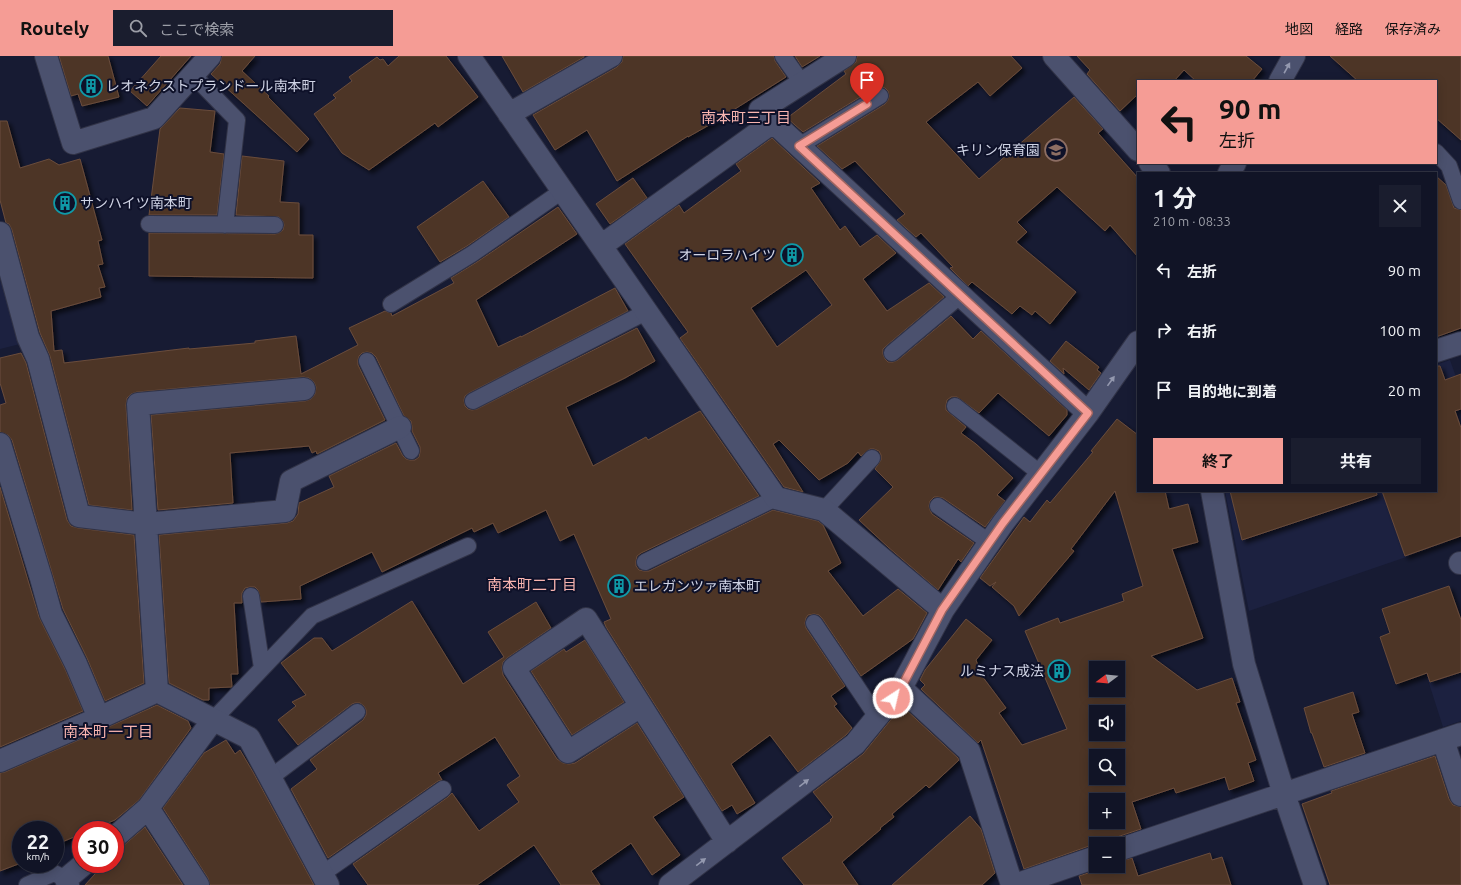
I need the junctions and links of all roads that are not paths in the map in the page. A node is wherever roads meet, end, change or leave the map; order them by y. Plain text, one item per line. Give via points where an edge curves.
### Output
1 (46, 56) edge
2 (210, 56) edge
3 (469, 56) edge
4 (611, 56) edge
5 (783, 56) edge
6 (845, 56) edge
7 (1054, 56) edge
8 (1294, 56) edge
9 (192, 75) junction
10 (1281, 80) edge
11 (802, 83) junction
12 (880, 96) dead end
13 (509, 114) junction
14 (773, 122) junction
15 (799, 146) junction
16 (1137, 149) edge
17 (1437, 153) edge
18 (1151, 164) edge
19 (1157, 172) edge
20 (562, 191) junction
21 (1461, 201) edge
22 (149, 224) dead end
23 (225, 225) junction
24 (275, 225) dead end
25 (0, 233) edge
26 (600, 246) junction
27 (960, 295) junction
28 (391, 304) dead end
29 (646, 312) junction
30 (1461, 343) edge
31 (1137, 345) edge
32 (1437, 352) edge
33 (892, 353) dead end
34 (367, 361) dead end
35 (304, 389) dead end
36 (473, 401) dead end
37 (955, 406) dead end
38 (1088, 413) junction
39 (400, 427) junction
40 (0, 444) edge
41 (411, 452) dead end
42 (872, 458) dead end
43 (1041, 474) junction
44 (1212, 492) edge
45 (776, 498) junction
46 (938, 506) dead end
47 (824, 510) junction
48 (146, 524) junction
49 (989, 542) junction
50 (468, 546) dead end
51 (645, 562) dead end
52 (251, 596) dead end
53 (942, 610) junction
54 (814, 623) dead end
55 (262, 668) junction
56 (901, 688) junction
57 (157, 691) junction
58 (641, 706) junction
59 (357, 712) dead end
60 (877, 717) junction
61 (100, 718) junction
62 (213, 720) junction
63 (1452, 737) edge
64 (0, 761) edge
65 (270, 778) junction
66 (443, 789) dead end
67 (1284, 794) junction
68 (1461, 795) edge
69 (148, 808) junction
70 (124, 829) edge
71 (727, 842) junction
72 (1125, 848) edge
73 (1089, 860) edge
74 (76, 873) edge
75 (325, 880) edge
76 (67, 882) edge
77 (27, 885) edge
78 (198, 885) edge
79 (670, 885) edge
80 (1013, 885) edge
81 (1315, 885) edge

1 - 9 street via 73,143 154,118
2 - 9 street
3 - 13 street
4 - 13 street
5 - 11 lane
6 - 11 street
7 - 16 street
10 -> 8 street
9 - 23 lane via 237,120
11 - 14 street via 760,110
12 - 15 lane
13 - 20 street
14 - 15 street
14 - 26 street
15 - 27 street
17 - 21 lane via 1449,166
18 - 19 street
20 - 26 street
20 - 28 lane via 472,254
22 - 23 lane
23 - 24 lane
25 - 48 street via 28,337 38,359 79,516
26 - 29 street
27 - 33 lane
27 - 38 street
29 - 36 lane
29 - 45 street
30 - 32 street
38 -> 31 street
34 - 39 lane
35 - 48 street via 138,404
37 - 43 lane
38 - 43 street
39 - 41 lane
39 - 48 street via 291,481 285,511
40 - 61 street via 51,614
42 - 47 lane
43 - 49 street
44 - 67 street via 1244,664
45 - 47 street
45 - 51 lane
46 - 49 lane
47 - 53 street
48 - 57 street
49 - 53 street
50 - 55 lane via 312,616
52 - 55 lane
53 - 56 street
54 - 60 lane
55 - 62 lane
56 - 60 street
56 - 80 street via 969,751
57 - 61 street
57 - 62 street
58 - 58 street via 586,619 514,668 568,752
58 - 71 street
59 - 65 lane
71 -> 60 street via 855,744
61 - 64 street
62 - 65 street via 249,738
62 - 69 street
63 - 67 street
63 - 68 street
65 - 75 street
66 - 75 lane
67 - 72 street
67 - 81 street
69 - 70 street
69 - 78 street
79 -> 71 street
73 - 80 street
74 - 76 street
76 - 77 lane via 54,873

